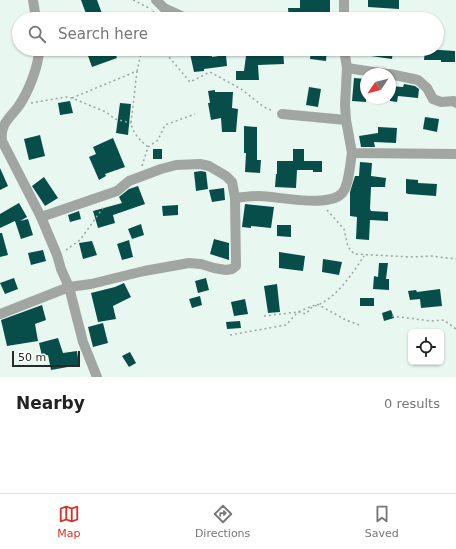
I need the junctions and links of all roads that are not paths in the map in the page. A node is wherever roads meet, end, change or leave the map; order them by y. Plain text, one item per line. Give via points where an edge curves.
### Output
1 (34, 0) edge
2 (344, 0) edge
3 (153, 4) edge
4 (35, 12) edge
5 (173, 12) edge
6 (344, 12) edge
7 (39, 56) edge
8 (345, 56) edge
9 (347, 68) junction
10 (360, 70) edge
11 (396, 75) edge
12 (456, 103) edge
13 (282, 114) road end
14 (346, 120) junction
15 (352, 153) junction
16 (456, 154) edge
17 (235, 198) junction
18 (41, 217) junction
19 (69, 287) junction
20 (0, 314) edge
21 (98, 377) edge

1 - 4 street
2 - 6 street
3 - 5 street
7 - 18 street via 32,79 19,106 3,126 1,134 2,142
8 - 9 street
9 - 10 street
9 - 14 street
11 - 12 street via 418,80 434,99
13 - 14 street
14 - 15 street
15 - 16 street
15 - 17 street via 347,181 343,192 338,196 308,202 260,196
17 - 18 street via 232,182 209,166 176,165 129,181 117,191
17 - 19 street via 235,268 226,270 189,263
18 - 19 street
19 - 20 street
19 - 21 street via 83,342

